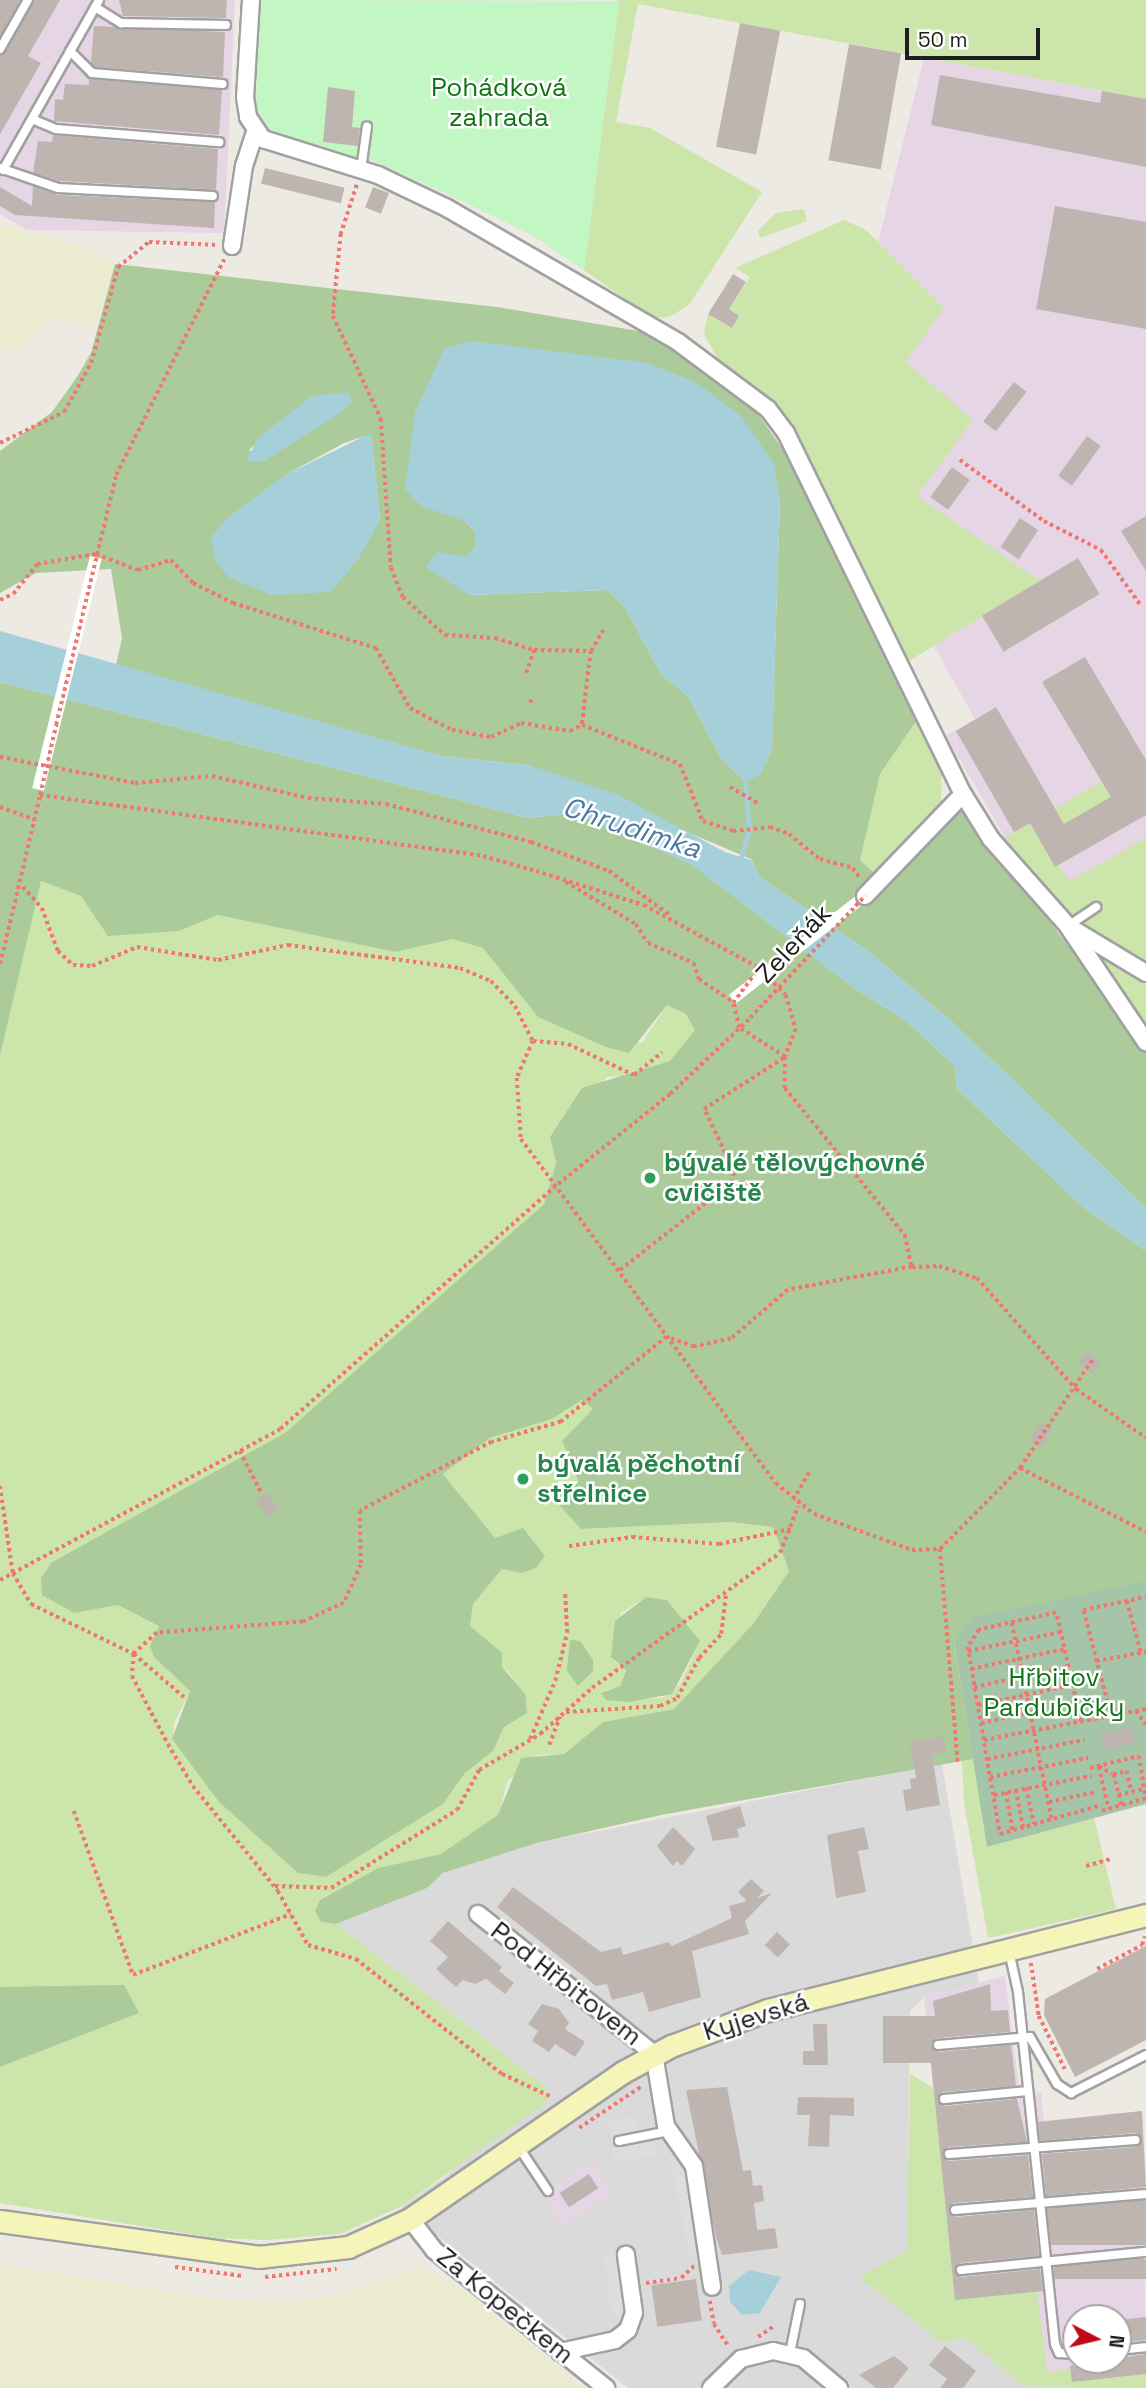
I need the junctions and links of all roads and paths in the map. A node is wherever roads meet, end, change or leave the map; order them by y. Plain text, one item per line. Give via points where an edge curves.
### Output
1 (28, 0) edge
2 (251, 0) edge
3 (97, 3) edge
4 (226, 25) dead end
5 (0, 49) edge
6 (70, 51) junction
7 (223, 83) dead end
8 (32, 119) junction
9 (367, 126) dead end
10 (255, 132) junction
11 (219, 142) dead end
12 (1, 169) edge
13 (361, 170) junction
14 (213, 196) dead end
15 (232, 246) junction
16 (0, 443) edge
17 (960, 460) dead end
18 (96, 556) junction
19 (0, 600) edge
20 (1142, 607) dead end
21 (603, 630) dead end
22 (534, 650) junction
23 (591, 651) junction
24 (526, 673) dead end
25 (532, 696) dead end
26 (530, 703) dead end
27 (582, 725) junction
28 (0, 757) edge
29 (730, 787) dead end
30 (963, 794) junction
31 (40, 795) junction
32 (758, 803) dead end
33 (0, 807) edge
34 (36, 820) junction
35 (558, 878) junction
36 (22, 886) junction
37 (870, 891) junction
38 (1096, 907) dead end
39 (679, 922) junction
40 (1068, 926) junction
41 (0, 964) edge
42 (759, 968) junction
43 (1146, 974) edge
44 (733, 1003) junction
45 (739, 1028) junction
46 (533, 1041) junction
47 (1146, 1042) edge
48 (662, 1052) dead end
49 (785, 1057) junction
50 (558, 1184) junction
51 (912, 1268) junction
52 (620, 1270) junction
53 (667, 1337) junction
54 (1094, 1357) dead end
55 (1146, 1438) edge
56 (240, 1451) junction
57 (1020, 1468) junction
58 (809, 1472) dead end
59 (0, 1486) edge
60 (261, 1492) dead end
61 (793, 1500) junction
62 (799, 1506) junction
63 (791, 1530) junction
64 (1146, 1532) edge
65 (569, 1546) dead end
66 (940, 1549) junction
67 (13, 1573) junction
68 (0, 1580) edge
69 (565, 1594) dead end
70 (727, 1594) junction
71 (1146, 1597) edge
72 (1127, 1600) junction
73 (1012, 1623) junction
74 (1060, 1632) junction
75 (1016, 1641) junction
76 (1065, 1650) junction
77 (968, 1651) junction
78 (1143, 1653) edge
79 (134, 1654) junction
80 (1019, 1659) junction
81 (1096, 1661) junction
82 (1068, 1667) junction
83 (971, 1669) junction
84 (1023, 1677) junction
85 (1072, 1685) junction
86 (974, 1687) junction
87 (1027, 1695) junction
88 (184, 1697) dead end
89 (1076, 1703) junction
90 (978, 1705) junction
91 (1146, 1709) edge
92 (1136, 1711) junction
93 (1030, 1712) junction
94 (563, 1714) junction
95 (1111, 1716) junction
96 (1081, 1722) junction
97 (981, 1723) junction
98 (1146, 1725) edge
99 (1034, 1731) junction
100 (530, 1739) junction
101 (984, 1740) junction
102 (1084, 1740) dead end
103 (549, 1745) dead end
104 (1038, 1749) junction
105 (1087, 1758) dead end
106 (987, 1759) junction
107 (958, 1762) dead end
108 (1099, 1766) junction
109 (1041, 1767) junction
110 (1090, 1768) dead end
111 (1113, 1774) junction
112 (1091, 1776) dead end
113 (990, 1777) junction
114 (1045, 1784) junction
115 (1026, 1788) junction
116 (1016, 1790) junction
117 (1144, 1790) edge
118 (1006, 1792) junction
119 (1094, 1792) dead end
120 (1131, 1792) junction
121 (993, 1795) junction
122 (1118, 1795) junction
123 (1049, 1802) junction
124 (1098, 1806) dead end
125 (1121, 1806) junction
126 (1109, 1809) junction
127 (75, 1811) dead end
128 (1099, 1812) dead end
129 (1052, 1819) junction
130 (1034, 1824) junction
131 (1023, 1827) junction
132 (1013, 1830) junction
133 (1110, 1859) dead end
134 (1086, 1866) dead end
135 (275, 1886) junction
136 (290, 1914) junction
137 (478, 1914) dead end
138 (1146, 1915) edge
139 (1146, 1931) edge
140 (1008, 1949) junction
141 (1031, 1963) dead end
142 (1097, 1969) dead end
143 (1022, 2036) junction
144 (938, 2045) dead end
145 (1146, 2055) edge
146 (658, 2063) junction
147 (1069, 2077) dead end
148 (1028, 2091) junction
149 (944, 2099) dead end
150 (570, 2109) junction
151 (669, 2131) junction
152 (573, 2132) dead end
153 (1135, 2140) dead end
154 (619, 2141) dead end
155 (518, 2146) junction
156 (1034, 2149) junction
157 (949, 2154) dead end
158 (548, 2191) dead end
159 (1146, 2194) edge
160 (1040, 2204) junction
161 (954, 2210) dead end
162 (410, 2220) junction
163 (0, 2221) edge
164 (1146, 2252) edge
165 (626, 2255) dead end
166 (1046, 2263) junction
167 (709, 2264) junction
168 (167, 2266) dead end
169 (341, 2268) dead end
170 (961, 2270) dead end
171 (248, 2276) dead end
172 (261, 2277) dead end
173 (630, 2285) junction
174 (712, 2287) joint
175 (800, 2304) dead end
176 (774, 2326) dead end
177 (757, 2337) dead end
178 (1062, 2350) edge
179 (561, 2352) junction
180 (790, 2353) junction
181 (741, 2359) junction
182 (606, 2388) edge
183 (711, 2388) edge
184 (839, 2388) edge

1 - 5 lane
2 - 10 street via 246,97
3 - 4 lane via 121,23
3 - 6 lane
6 - 7 lane via 92,73
6 - 8 lane
8 - 11 lane via 56,129
8 - 12 lane
9 - 13 lane
10 - 13 street via 272,144
10 - 15 street via 244,166
12 - 14 lane via 58,188
13 - 22 path via 341,234 331,296 333,316 381,419 391,568 404,597 445,635 495,638
13 - 30 street via 447,208 572,276 678,342 768,410 792,445
15 - 16 path via 149,242 118,267 90,363 64,412
15 - 18 path via 136,426 116,475
17 - 20 path via 1044,521 1101,550
18 - 19 path via 37,564 13,594
18 - 27 path via 138,570 171,560 193,583 233,603 376,648 410,708 452,730 491,737 521,723 570,731
18 - 31 path, bridge
21 - 23 path
22 - 23 path
22 - 24 path
23 - 27 path
25 - 26 path
27 - 37 path via 680,764 703,821 733,831 770,827 789,834 820,859 853,868
28 - 39 path via 135,783 212,776 308,798 386,804 531,842 608,871
29 - 32 path
30 - 37 street
30 - 40 street via 1017,873
31 - 34 path
31 - 35 path via 483,856
33 - 34 path
34 - 36 path
35 - 39 path
35 - 44 path via 636,924 648,943 694,963 699,979
36 - 41 path
36 - 46 path via 42,908 58,951 73,965 92,966 137,947 218,960 288,945 460,968 491,981 515,1006
37 - 45 path, Zeleňák, bridge
38 - 40 lane
39 - 42 path
40 - 43 street
40 - 47 street
42 - 44 path
42 - 49 path via 786,996 796,1029
44 - 45 path
45 - 49 path
45 - 50 path, Zeleňák via 670,1094
46 - 48 path via 568,1044 634,1075
46 - 50 path via 517,1078 516,1117 521,1139
49 - 51 path via 785,1088 905,1235
49 - 52 path via 704,1109 734,1172 731,1183
50 - 52 path
50 - 56 path, Zeleňák via 279,1429
51 - 53 path via 788,1290 731,1339 694,1347
51 - 55 path via 939,1266 977,1278 1076,1389
52 - 53 path
53 - 61 path
53 - 79 path via 561,1422 492,1442 360,1511 361,1565 344,1603 303,1622 157,1633
54 - 57 path, bridge
56 - 60 path
56 - 67 path, Zeleňák
57 - 64 path
57 - 66 path
58 - 61 path
59 - 67 path
61 - 62 path
62 - 63 path
62 - 66 path via 912,1550
63 - 65 path via 719,1544 632,1537
63 - 70 path via 780,1553
66 - 107 path
67 - 68 path, Zeleňák
67 - 79 path via 31,1604
69 - 100 path via 567,1633 555,1681
70 - 94 path
70 - 94 path via 721,1634 699,1658 677,1698 660,1706
71 - 72 path
72 - 78 path
72 - 81 path via 1083,1610
73 - 74 path via 1056,1613
73 - 75 path
73 - 77 path via 979,1630
74 - 75 path
74 - 76 path
75 - 77 path
75 - 80 path
76 - 80 path
76 - 82 path
77 - 83 path
78 - 81 path
79 - 88 path
79 - 135 path via 132,1676 174,1755
80 - 83 path
80 - 84 path
81 - 95 path
82 - 84 path
82 - 85 path
83 - 86 path
84 - 86 path
84 - 87 path
85 - 87 path
85 - 89 path
86 - 90 path
87 - 90 path
87 - 93 path
89 - 93 path
89 - 96 path
90 - 97 path
91 - 92 path
92 - 95 path
92 - 98 path
93 - 97 path
93 - 99 path
94 - 100 path
94 - 103 path
95 - 96 path
96 - 99 path
97 - 101 path
99 - 101 path
99 - 104 path
100 - 135 path via 479,1770 457,1810 331,1888
101 - 106 path
102 - 104 path
104 - 106 path
104 - 109 path
105 - 109 path
106 - 113 path
108 - 110 path
108 - 111 path
108 - 117 path via 1139,1756
108 - 126 path
109 - 113 path
109 - 114 path
111 - 120 path via 1127,1771
111 - 122 path
112 - 114 path
113 - 121 path
114 - 115 path
114 - 123 path
115 - 116 path
115 - 130 path
116 - 118 path
116 - 131 path
117 - 120 path
117 - 125 path via 1146,1799
118 - 121 path
118 - 132 path
119 - 123 path
120 - 122 path
121 - 132 path via 1000,1834
122 - 125 path
123 - 129 path
124 - 129 path
125 - 126 path
126 - 128 path
127 - 136 path via 133,1975
129 - 130 path
130 - 131 path
131 - 132 path
133 - 134 path
135 - 136 path
136 - 150 path via 308,1945 356,1959 502,2074
137 - 146 street, Pod Hřbitovem
138 - 140 street, Kyjevská
139 - 142 path via 1142,1945
140 - 143 lane
140 - 146 street, Kyjevská via 755,2014
141 - 147 path via 1039,2015
143 - 144 lane
143 - 145 lane via 1034,2041 1067,2093
143 - 148 lane
146 - 150 street, Kyjevská
146 - 151 street
146 - 152 path
148 - 149 lane
148 - 156 lane
150 - 155 street, Kyjevská
151 - 154 lane
151 - 167 street via 692,2158
153 - 156 lane
155 - 158 lane
155 - 162 street, Kyjevská
156 - 157 lane
156 - 160 lane
159 - 160 lane
160 - 161 lane
160 - 166 lane
162 - 163 street, Kyjevská via 348,2247 282,2257
162 - 179 street, Za Kopečkem via 434,2250
164 - 166 lane
165 - 173 street
166 - 170 lane
166 - 178 lane via 1056,2349
167 - 173 path via 687,2267 681,2278
167 - 174 street
168 - 171 path
169 - 172 path
173 - 179 street via 633,2319 622,2337
174 - 181 path via 714,2324
175 - 180 lane
176 - 177 path
179 - 182 street, Za Kopečkem
180 - 181 street
180 - 184 street
181 - 183 street

